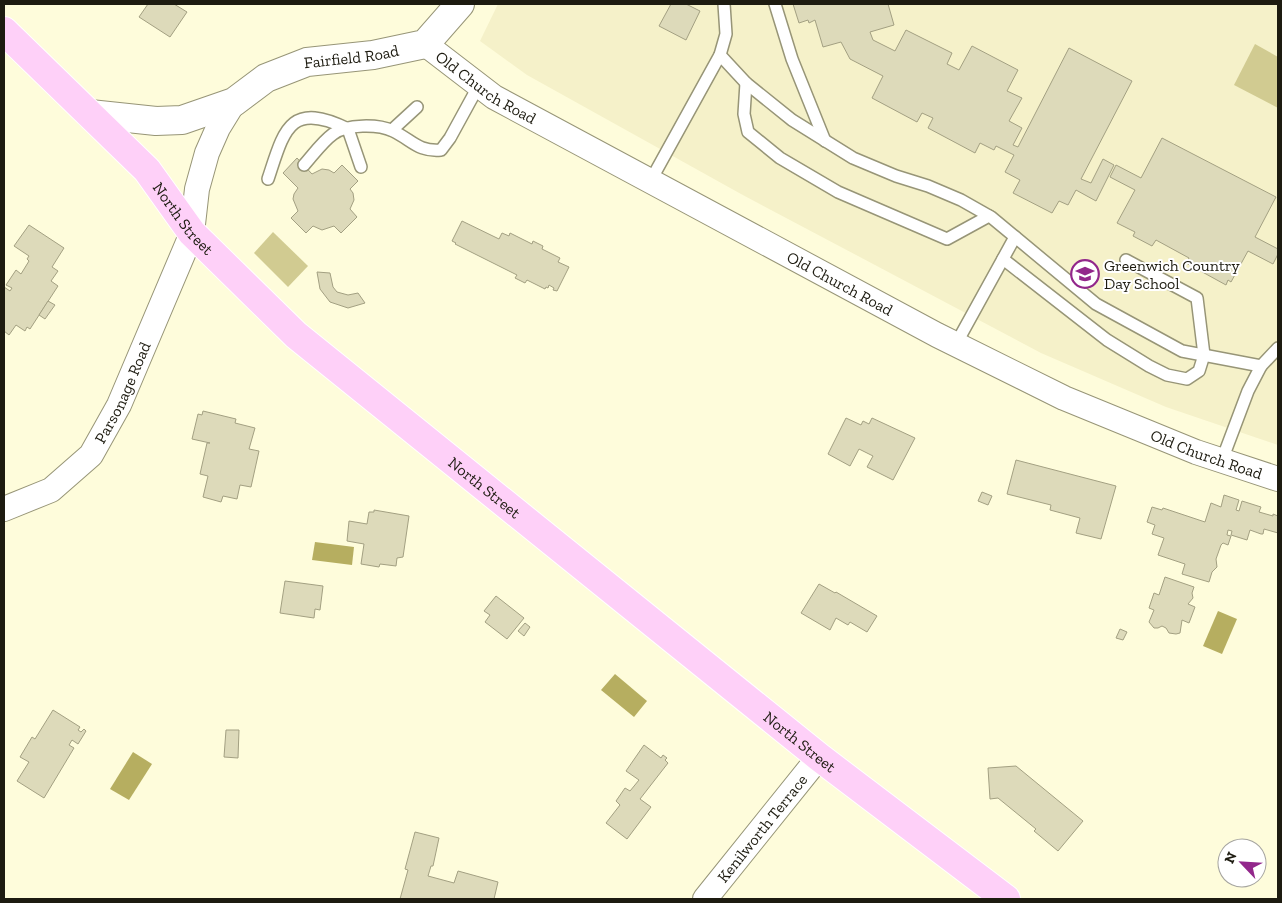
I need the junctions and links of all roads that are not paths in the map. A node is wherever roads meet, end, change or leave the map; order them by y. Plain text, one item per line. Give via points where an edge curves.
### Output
1 (460, 4) edge
2 (724, 4) edge
3 (775, 4) edge
4 (4, 31) edge
5 (425, 44) junction
6 (720, 55) junction
7 (746, 83) junction
8 (479, 85) junction
9 (234, 102) junction
10 (417, 108) dead end
11 (90, 114) junction
12 (348, 129) junction
13 (392, 130) junction
14 (825, 141) junction
15 (304, 165) dead end
16 (361, 167) dead end
17 (268, 180) dead end
18 (651, 180) junction
19 (989, 216) junction
20 (192, 233) junction
21 (1015, 237) junction
22 (1003, 259) junction
23 (1126, 260) dead end
24 (956, 344) junction
25 (1278, 348) edge
26 (1204, 356) junction
27 (1262, 366) junction
28 (1222, 460) junction
29 (1278, 479) edge
30 (4, 509) edge
31 (819, 758) junction
32 (705, 899) edge
33 (1006, 899) edge

1 - 5 street
2 - 6 lane via 726,34
3 - 14 lane via 792,59
4 - 11 main road, North Street
5 - 8 street, Old Church Road
5 - 9 street, Fairfield Road via 373,55 307,62 266,78
6 - 7 lane
6 - 18 lane
7 - 14 lane via 792,120
7 - 19 lane via 744,114 748,132 780,158 838,192 947,239
8 - 13 lane via 442,150 430,151 415,146
8 - 18 street, Old Church Road
9 - 11 street, Fairfield Road via 182,120 156,121
9 - 20 street, Fairfield Road via 207,153
10 - 13 lane
11 - 20 main road, North Street via 147,170
12 - 13 lane via 376,126
12 - 15 lane via 334,133
12 - 16 lane
12 - 17 lane via 330,120 313,117 296,122 286,131
14 - 19 lane via 853,158 961,200
18 - 24 street, Old Church Road
19 - 21 lane
20 - 30 street, Parsonage Road via 119,405 91,455 50,490
20 - 31 main road, North Street via 296,335
21 - 22 lane
21 - 26 lane via 1096,304 1182,351
22 - 24 lane
22 - 26 lane via 1107,340 1150,366 1187,379 1198,371
23 - 26 lane via 1197,298
24 - 28 street, Old Church Road via 1064,398
25 - 27 lane
26 - 27 lane
27 - 28 lane via 1248,390
28 - 29 street, Old Church Road
31 - 32 street, Kenilworth Terrace
31 - 33 main road, North Street

